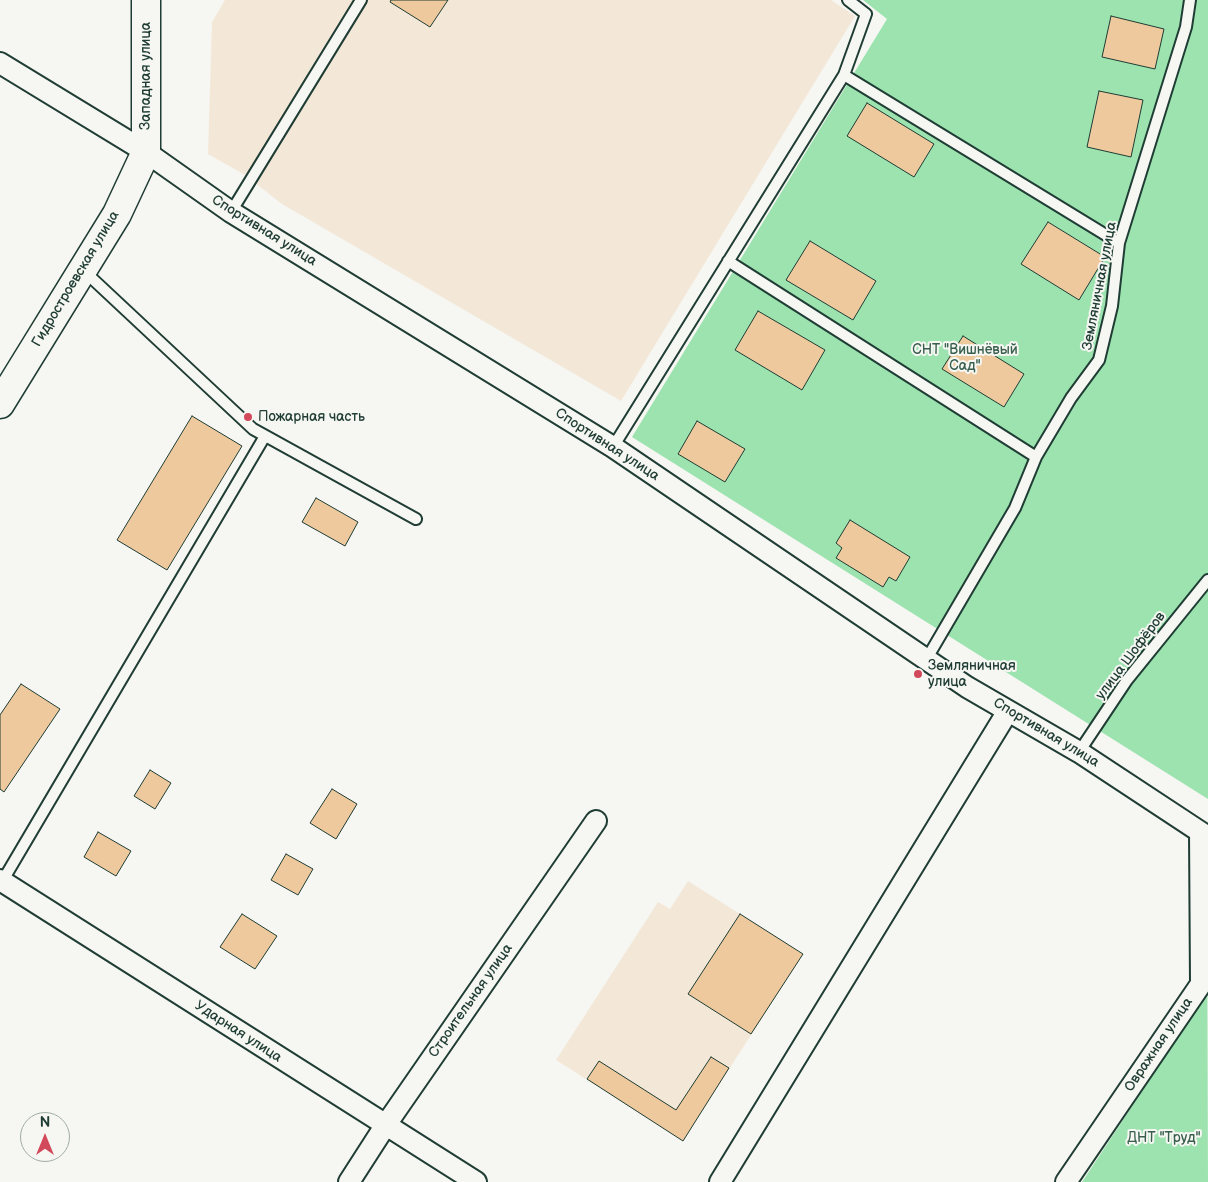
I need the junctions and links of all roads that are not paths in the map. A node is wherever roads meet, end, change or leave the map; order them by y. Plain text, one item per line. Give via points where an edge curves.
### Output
1 (146, 0) edge
2 (361, 0) edge
3 (848, 0) edge
4 (1190, 0) edge
5 (0, 63) edge
6 (844, 75) junction
7 (146, 152) junction
8 (231, 212) junction
9 (1119, 243) junction
10 (728, 261) junction
11 (82, 270) junction
12 (0, 404) edge
13 (265, 436) junction
14 (613, 447) junction
15 (1036, 457) junction
16 (416, 519) dead end
17 (1208, 580) edge
18 (926, 660) junction
19 (1008, 711) junction
20 (1080, 752) junction
21 (596, 821) dead end
22 (1204, 835) edge
23 (1, 881) edge
24 (385, 1126) junction
25 (349, 1182) edge
26 (476, 1182) edge
27 (720, 1182) edge
28 (1066, 1182) edge

1 - 7 street, Западная улица
2 - 8 lane
3 - 6 lane via 866,14
4 - 9 lane, Земляничная улица via 1186,27
5 - 7 street, Спортивная улица
6 - 9 lane
6 - 10 lane
7 - 8 street, Спортивная улица
7 - 11 street, Гидростроевская улица via 116,214
8 - 14 street, Спортивная улица
9 - 15 lane, Земляничная улица via 1112,306 1100,360 1070,398
10 - 14 lane
10 - 15 lane
11 - 12 street, Гидростроевская улица
11 - 13 lane via 253,429
13 - 16 lane
13 - 23 lane
14 - 18 street, Спортивная улица
15 - 18 lane, Земляничная улица via 1016,508
17 - 20 lane, улица Шофёров via 1127,680
18 - 19 street, Спортивная улица
19 - 20 street, Спортивная улица
19 - 27 street
20 - 22 street, Спортивная улица
21 - 24 street, Строительная улица
22 - 28 street, Овражная улица via 1201,984
23 - 24 street, Ударная улица
24 - 25 street, Строительная улица
24 - 26 street, Ударная улица

